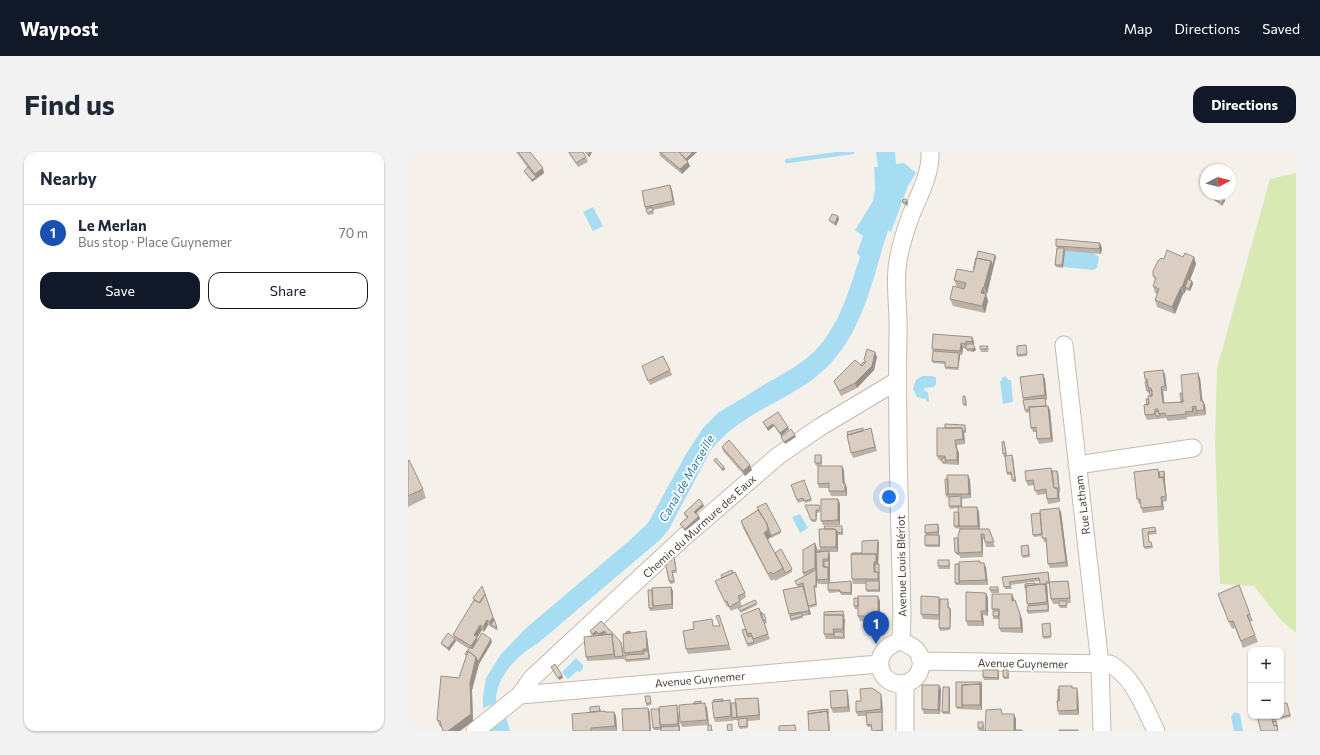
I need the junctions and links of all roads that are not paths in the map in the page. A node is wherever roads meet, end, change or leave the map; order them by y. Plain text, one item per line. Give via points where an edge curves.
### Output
1 (930, 152) edge
2 (1064, 345) dead end
3 (897, 381) junction
4 (1193, 448) dead end
5 (1077, 465) junction
6 (902, 636) junction
7 (921, 661) junction
8 (879, 664) junction
9 (1100, 664) junction
10 (905, 683) junction
11 (520, 695) junction
12 (475, 731) edge
13 (905, 731) edge
14 (1102, 731) edge
15 (1156, 731) edge

1 - 3 street, Avenue Louis Blériot via 926,177 907,227 897,267
2 - 5 street, Rue Latham
3 - 6 street, Avenue Louis Blériot
3 - 11 street, Chemin du Murmure des Eaux via 820,427 778,456 683,538 532,678
4 - 5 street
5 - 9 street, Rue Latham
6 - 7 street via 917,650
6 - 8 street via 884,650
7 - 9 street, Avenue Guynemer
7 - 10 street via 918,674
8 - 10 street via 884,676 890,681 896,684
8 - 11 street, Avenue Guynemer
9 - 14 street, Rue Latham
9 - 15 street, Avenue Guynemer via 1110,664 1120,670 1135,689
10 - 13 street
11 - 12 street, Chemin du Murmure des Eaux

